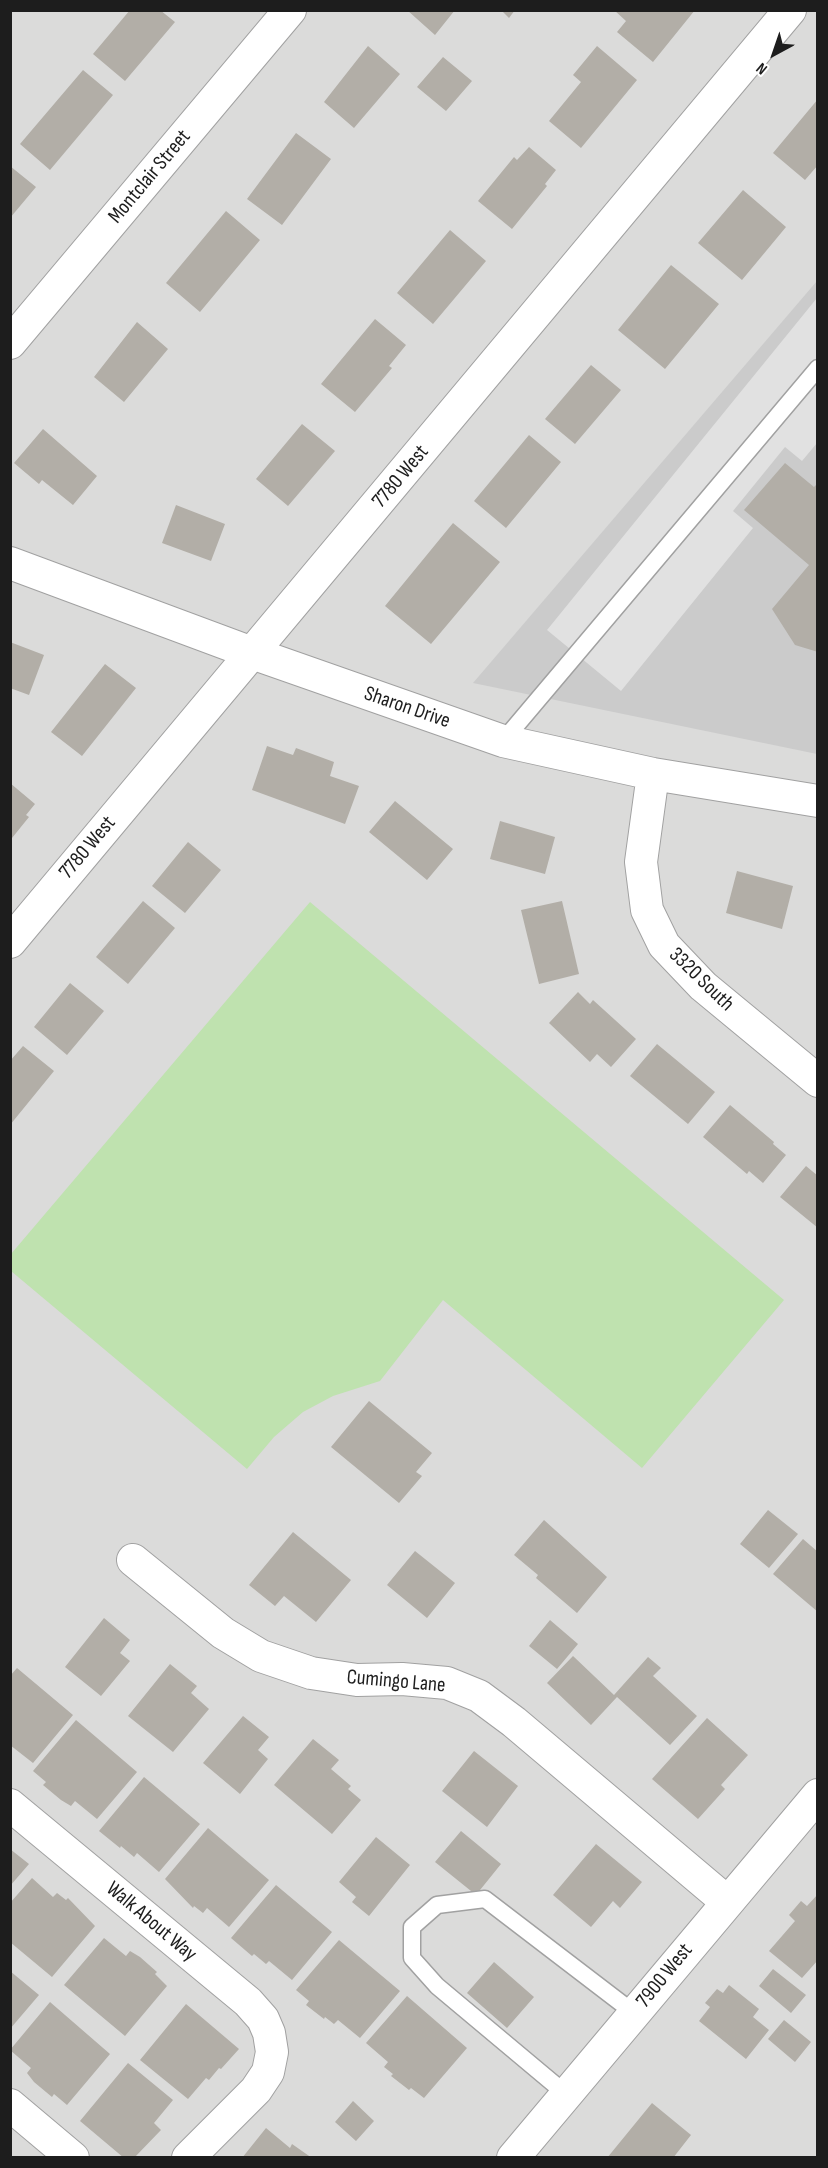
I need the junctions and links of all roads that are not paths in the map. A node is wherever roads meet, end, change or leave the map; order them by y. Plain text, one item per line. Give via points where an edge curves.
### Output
1 (290, 10) edge
2 (790, 10) edge
3 (10, 343) edge
4 (818, 368) edge
5 (10, 563) edge
6 (252, 653) junction
7 (502, 741) junction
8 (653, 774) junction
9 (818, 801) edge
10 (10, 942) edge
11 (818, 1081) edge
12 (133, 1560) dead end
13 (818, 1795) edge
14 (10, 1805) edge
15 (726, 1901) junction
16 (634, 2013) junction
17 (566, 2094) junction
18 (10, 2105) edge
19 (73, 2157) edge
20 (188, 2157) edge
21 (513, 2157) edge

1 - 3 street, Montclair Street
2 - 6 street, 7780 West
4 - 7 lane
5 - 6 street, Sharon Drive
6 - 7 street, Sharon Drive
6 - 10 street, 7780 West
7 - 8 street, Sharon Drive
8 - 9 street, Sharon Drive
8 - 11 street, 3320 South via 642,878 647,910 664,945 703,986
12 - 15 street, Cumingo Lane via 222,1633 261,1656 311,1673 357,1680 447,1683 479,1696
13 - 15 street, 7900 West
14 - 20 street, Walk About Way via 248,2002 262,2019 272,2052 268,2072 256,2090
15 - 16 street, 7900 West
16 - 17 street, 7900 West
16 - 17 lane via 485,1899 437,1905 412,1927 412,1958 437,1986
17 - 21 street, 7900 West
18 - 19 street

